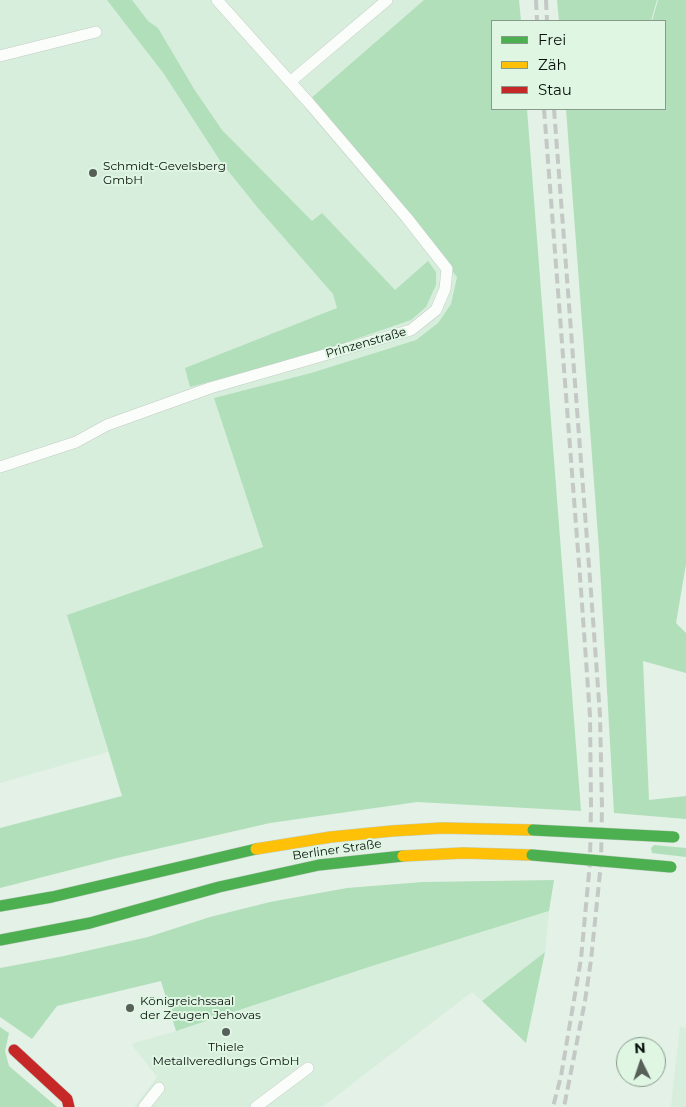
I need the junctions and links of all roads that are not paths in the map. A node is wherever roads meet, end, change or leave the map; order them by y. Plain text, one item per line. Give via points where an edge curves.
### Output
1 (217, 0) edge
2 (388, 0) edge
3 (96, 32) dead end
4 (0, 56) edge
5 (290, 82) junction
6 (0, 467) edge
7 (680, 838) edge
8 (686, 869) edge
9 (0, 906) edge
10 (0, 940) edge
11 (14, 1050) dead end
12 (308, 1068) dead end
13 (158, 1088) dead end
14 (69, 1107) edge
15 (144, 1107) edge
16 (256, 1107) edge

1 - 5 lane, Prinzenstraße
2 - 5 lane
3 - 4 lane
5 - 6 lane, Prinzenstraße via 447,269 445,289 436,310 411,330 210,388 107,425 76,442
7 - 9 main road, Berliner Straße, bridge via 442,828 331,837 253,850
8 - 10 main road, Berliner Straße, bridge via 532,855 416,855 320,865 218,887 90,924
11 - 14 main road via 67,1099
12 - 16 lane
13 - 15 lane

